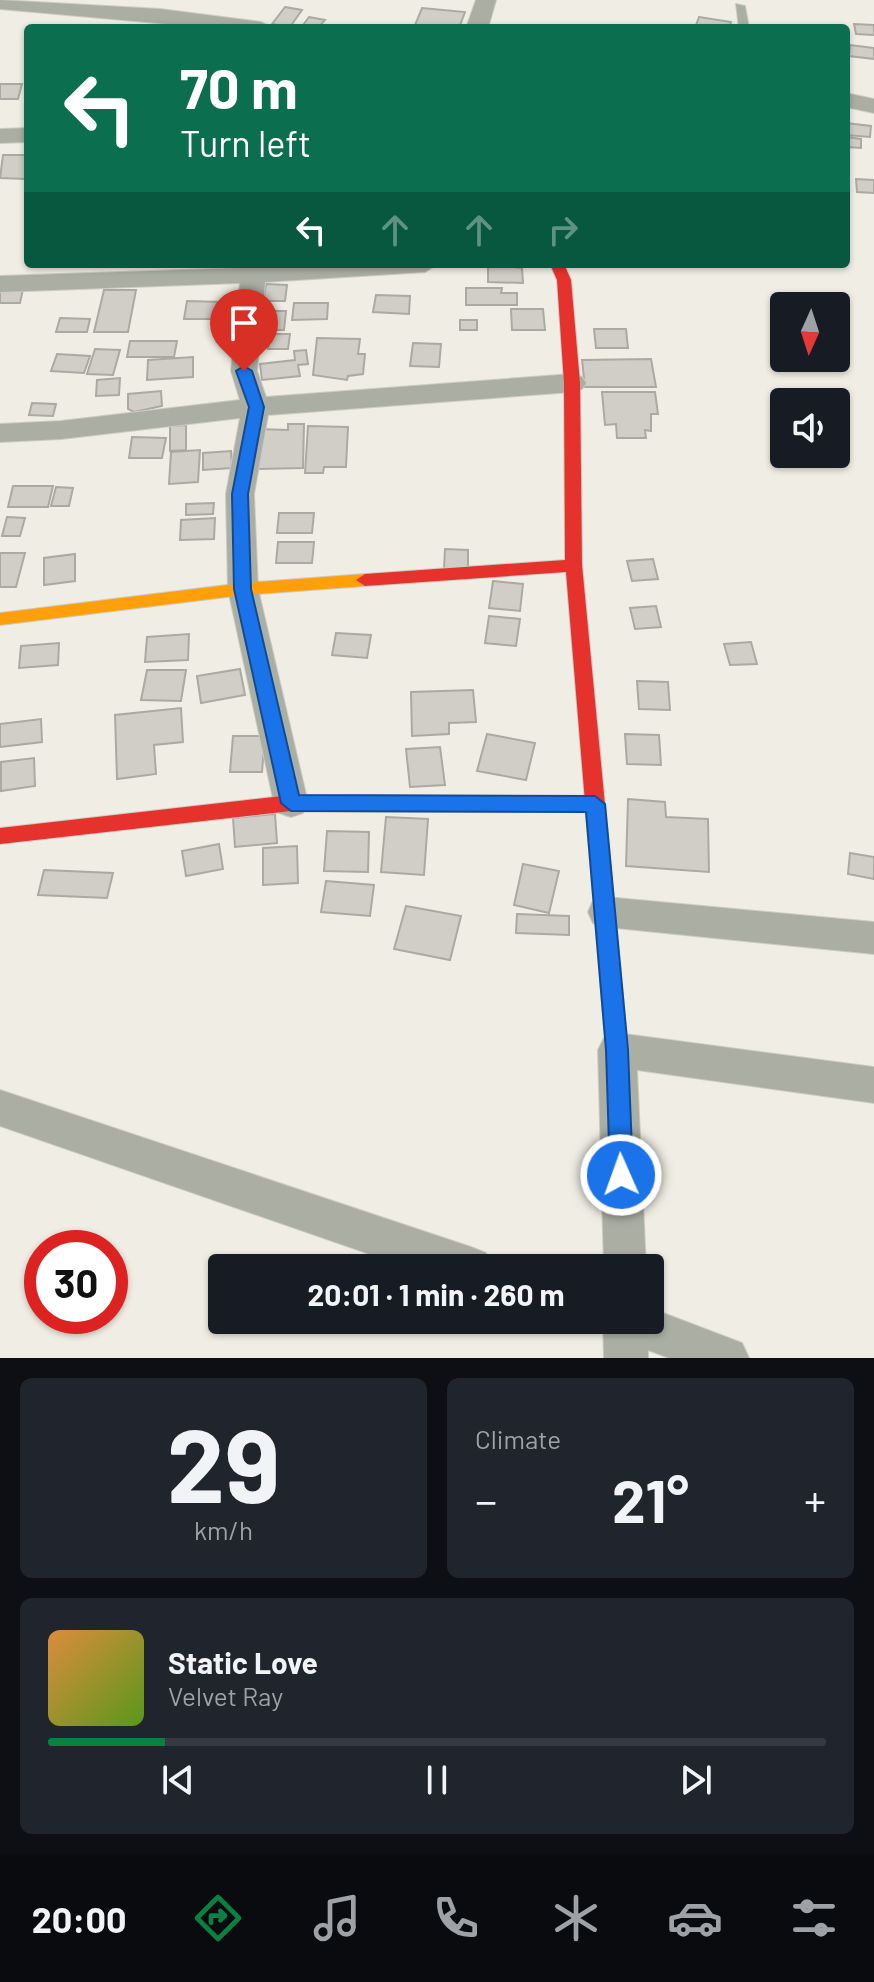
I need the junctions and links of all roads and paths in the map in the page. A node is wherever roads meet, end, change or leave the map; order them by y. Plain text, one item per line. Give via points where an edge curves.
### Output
1 (486, 0) edge
2 (27, 2) edge
3 (0, 3) edge
4 (740, 6) dead end
5 (225, 24) edge
6 (478, 24) edge
7 (743, 24) edge
8 (850, 101) edge
9 (874, 106) edge
10 (24, 135) edge
11 (0, 136) edge
12 (287, 268) edge
13 (559, 268) edge
14 (253, 269) edge
15 (0, 284) edge
16 (572, 383) junction
17 (256, 407) junction
18 (0, 433) edge
19 (574, 565) junction
20 (243, 589) junction
21 (0, 619) edge
22 (291, 803) junction
23 (595, 804) junction
24 (0, 836) edge
25 (606, 912) junction
26 (874, 938) edge
27 (617, 1050) junction
28 (874, 1085) edge
29 (0, 1108) edge
30 (430, 1254) edge
31 (624, 1254) edge
32 (625, 1334) edge
33 (663, 1334) edge
34 (626, 1358) edge
35 (727, 1358) edge

1 - 6 street
2 - 3 street
2 - 5 street
4 - 7 lane
8 - 9 street
10 - 11 street
12 - 14 street
13 - 16 street
14 - 15 street
14 - 17 street via 244,371
16 - 17 street
16 - 19 street
17 - 18 street
17 - 20 street via 240,494
19 - 20 street
19 - 23 street
20 - 21 street
20 - 22 street
22 - 23 street
22 - 24 street
23 - 25 street
25 - 26 street
25 - 27 street
27 - 28 street
27 - 31 street
29 - 30 street
32 - 34 street
33 - 35 street

